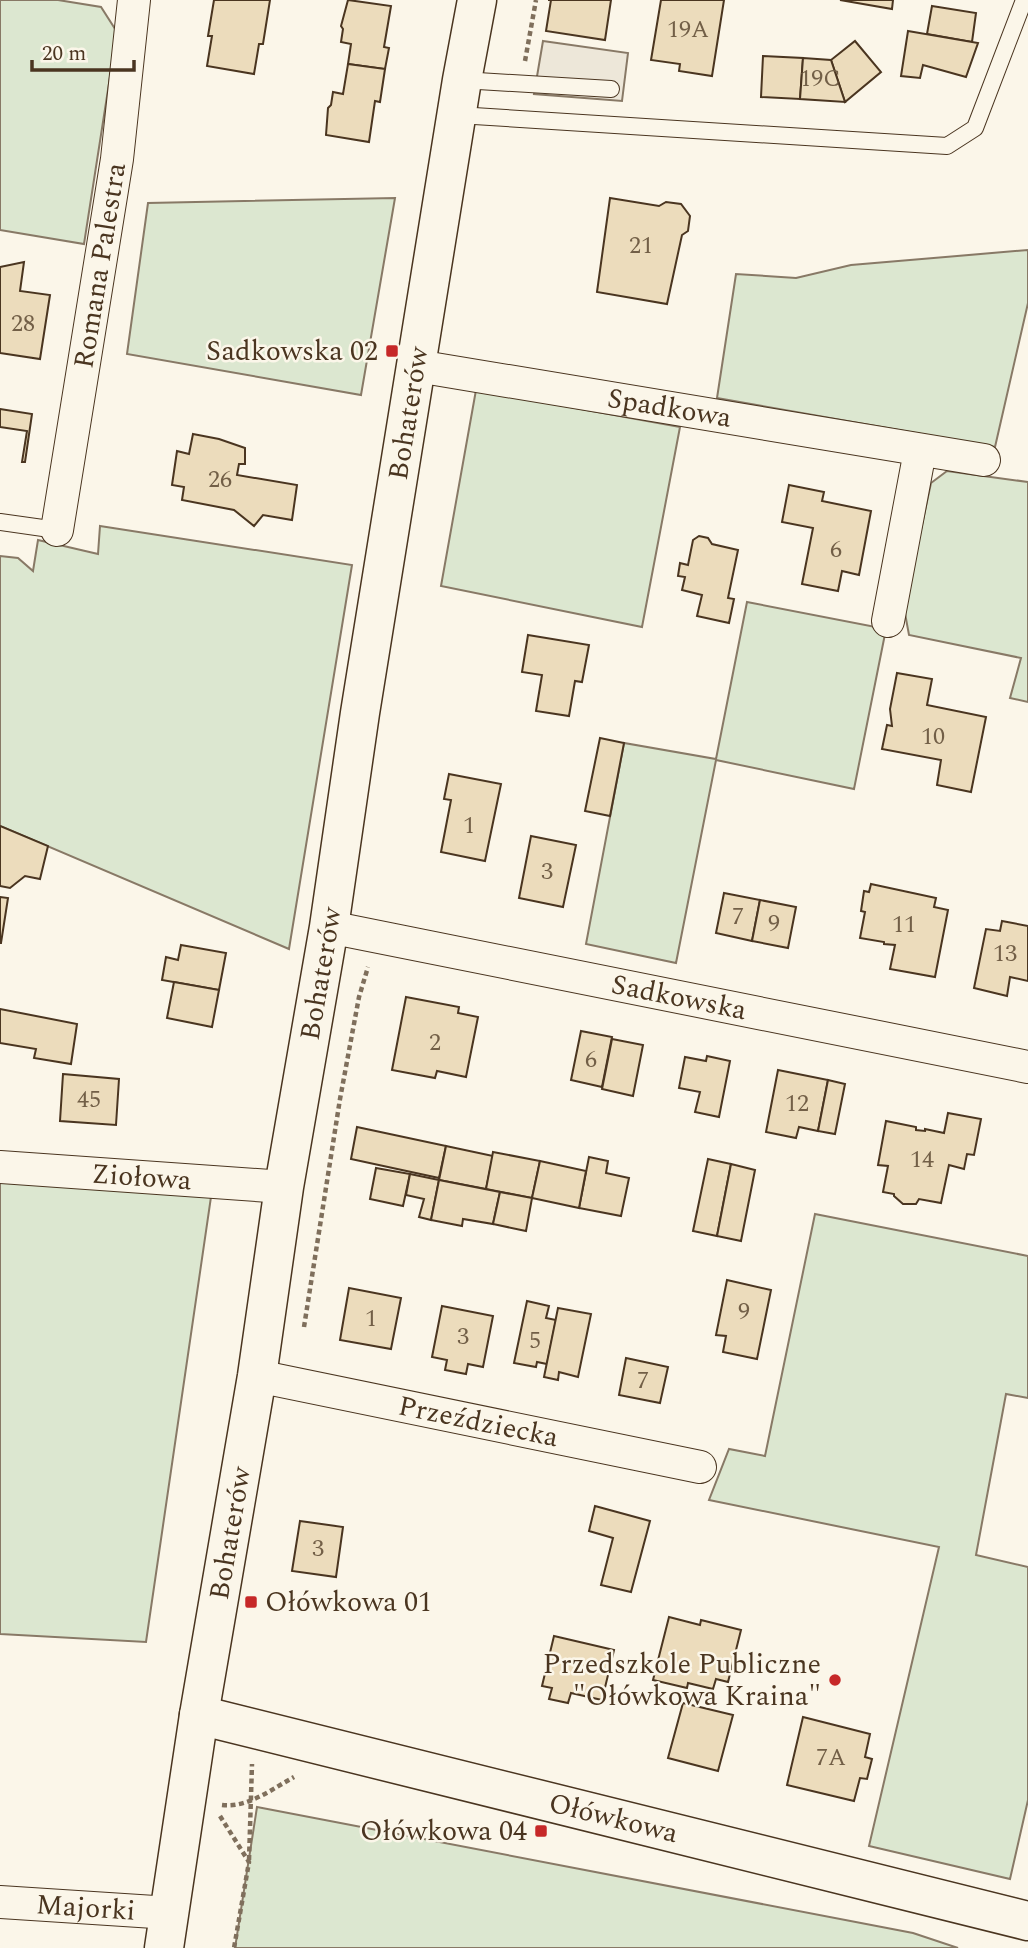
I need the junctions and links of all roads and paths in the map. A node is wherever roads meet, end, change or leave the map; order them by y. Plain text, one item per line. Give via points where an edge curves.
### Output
1 (134, 0) edge
2 (477, 0) edge
3 (1024, 0) edge
4 (611, 89) dead end
5 (460, 97) junction
6 (416, 366) junction
7 (920, 451) junction
8 (984, 460) dead end
9 (0, 522) edge
10 (57, 530) joint
11 (888, 621) dead end
12 (329, 927) junction
13 (369, 963) dead end
14 (1028, 1067) edge
15 (0, 1167) edge
16 (284, 1187) junction
17 (303, 1330) dead end
18 (257, 1376) junction
19 (700, 1467) dead end
20 (199, 1715) junction
21 (252, 1753) dead end
22 (220, 1815) dead end
23 (249, 1861) junction
24 (0, 1902) edge
25 (1028, 1921) edge
26 (167, 1930) edge
27 (234, 1948) edge

1 - 10 street, Romana Palestra via 117,159
2 - 5 street, Bohaterów
3 - 5 lane via 975,128 947,146
4 - 5 lane
5 - 6 street, Bohaterów
6 - 7 street, Spadkowa
6 - 12 street, Bohaterów
7 - 8 street, Spadkowa
7 - 11 street
9 - 10 lane
12 - 14 street, Sadkowska
12 - 16 street, Bohaterów
13 - 17 path via 340,1099
15 - 16 street, Ziołowa
16 - 18 street, Bohaterów
18 - 19 street, Przeździecka
18 - 20 street, Bohaterów
20 - 25 street, Ołówkowa
20 - 26 street, Bohaterów
21 - 23 path
22 - 23 path
23 - 27 path
24 - 26 street, Majorki

